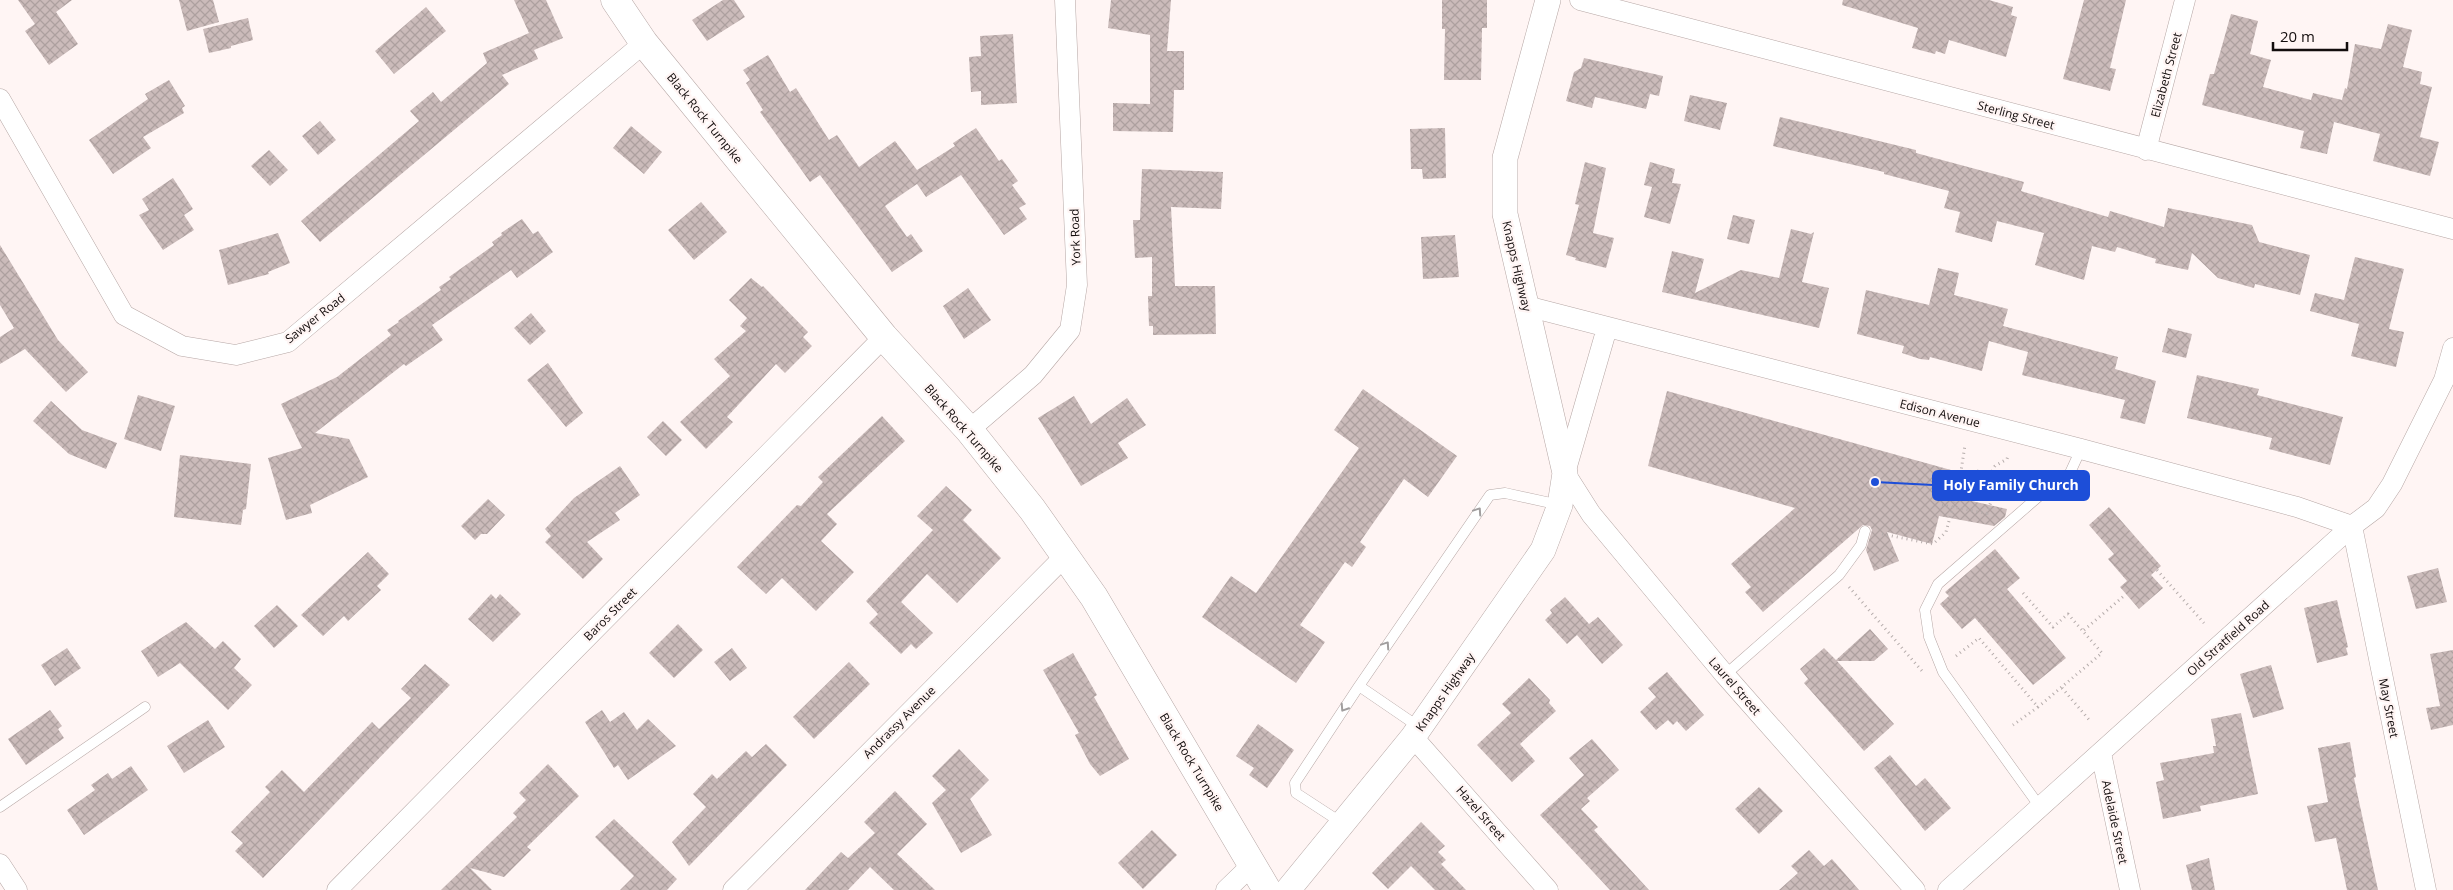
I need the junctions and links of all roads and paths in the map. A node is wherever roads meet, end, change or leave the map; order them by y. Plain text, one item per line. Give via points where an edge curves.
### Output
1 (616, 0) edge
2 (1065, 0) edge
3 (1548, 0) edge
4 (1580, 0) edge
5 (2185, 0) edge
6 (644, 43) junction
7 (0, 99) edge
8 (2146, 150) junction
9 (2453, 229) edge
10 (1526, 306) junction
11 (1607, 328) junction
12 (884, 337) junction
13 (2453, 348) edge
14 (969, 430) junction
15 (1966, 445) dead end
16 (2081, 449) junction
17 (2008, 456) dead end
18 (1977, 471) dead end
19 (1565, 474) junction
20 (1990, 475) junction
21 (1560, 505) junction
22 (1942, 505) dead end
23 (1954, 508) junction
24 (1986, 514) junction
25 (2018, 515) junction
26 (2352, 526) junction
27 (1865, 531) joint
28 (1066, 555) junction
29 (2157, 570) dead end
30 (1839, 575) junction
31 (2023, 593) dead end
32 (2125, 595) dead end
33 (2204, 623) dead end
34 (2084, 630) junction
35 (1956, 656) dead end
36 (1923, 672) dead end
37 (1725, 675) junction
38 (1359, 686) junction
39 (2062, 688) junction
40 (145, 706) dead end
41 (2038, 707) junction
42 (2092, 722) dead end
43 (2013, 725) dead end
44 (1417, 732) junction
45 (2101, 753) junction
46 (0, 807) edge
47 (2040, 807) junction
48 (1343, 824) junction
49 (0, 864) edge
50 (1253, 864) junction
51 (17, 890) edge
52 (337, 890) edge
53 (733, 890) edge
54 (1226, 890) edge
55 (1267, 890) edge
56 (1288, 890) edge
57 (1548, 890) edge
58 (1915, 890) edge
59 (1948, 890) edge
60 (2130, 890) edge
61 (2426, 890) edge

1 - 6 main road, Black Rock Turnpike
2 - 14 street, York Road via 1077,285 1070,330 1033,375
3 - 10 street, Knapps Highway via 1506,158 1505,214
4 - 8 street, Sterling Street
5 - 8 street, Elizabeth Street
6 - 7 street, Sawyer Road via 288,342 236,355 182,346 124,315
6 - 12 main road, Black Rock Turnpike
8 - 9 street, Sterling Street
10 - 11 street, Edison Avenue
10 - 19 street, Knapps Highway
11 - 16 street, Edison Avenue
11 - 19 street, Knapps Highway
12 - 14 main road, Black Rock Turnpike
12 - 52 street, Baros Street
13 - 26 street, Old Stratfield Road via 2444,380 2392,484 2376,508
14 - 28 main road, Black Rock Turnpike
15 - 23 path
16 - 25 lane via 2069,475
16 - 26 street, Edison Avenue via 2297,507
17 - 20 path via 1995,466
18 - 20 path
19 - 21 street, Knapps Highway
19 - 37 street, Laurel Street via 1591,514
20 - 24 path via 1994,492
38 -> 21 lane via 1490,494 1505,493
21 - 44 street, Knapps Highway via 1543,550
22 - 23 path
23 - 24 path
23 - 27 path via 1946,532 1933,544
24 - 25 path
25 - 47 lane via 1938,584 1925,610 1929,637 1942,672
26 - 45 street, Old Stratfield Road
26 - 61 street, May Street
27 - 30 lane via 1861,545
28 - 50 main road, Black Rock Turnpike
28 - 53 street, Andrassy Avenue
29 - 33 path
30 - 36 path
30 - 37 lane
31 - 34 path via 2053,627 2068,614
32 - 34 path
34 - 39 path via 2102,653
35 - 41 path via 1979,638
37 - 58 street, Laurel Street
38 - 44 lane
38 -> 48 lane via 1294,783 1296,793
39 - 41 path
39 - 42 path
40 - 46 lane
41 - 43 path
44 - 48 street, Knapps Highway
44 - 57 street, Hazel Street
45 - 47 street, Old Stratfield Road
45 - 60 street, Adelaide Street
47 - 59 street, Old Stratfield Road
48 - 56 street, Knapps Highway
49 - 51 street
50 - 54 street
50 - 55 main road, Black Rock Turnpike

